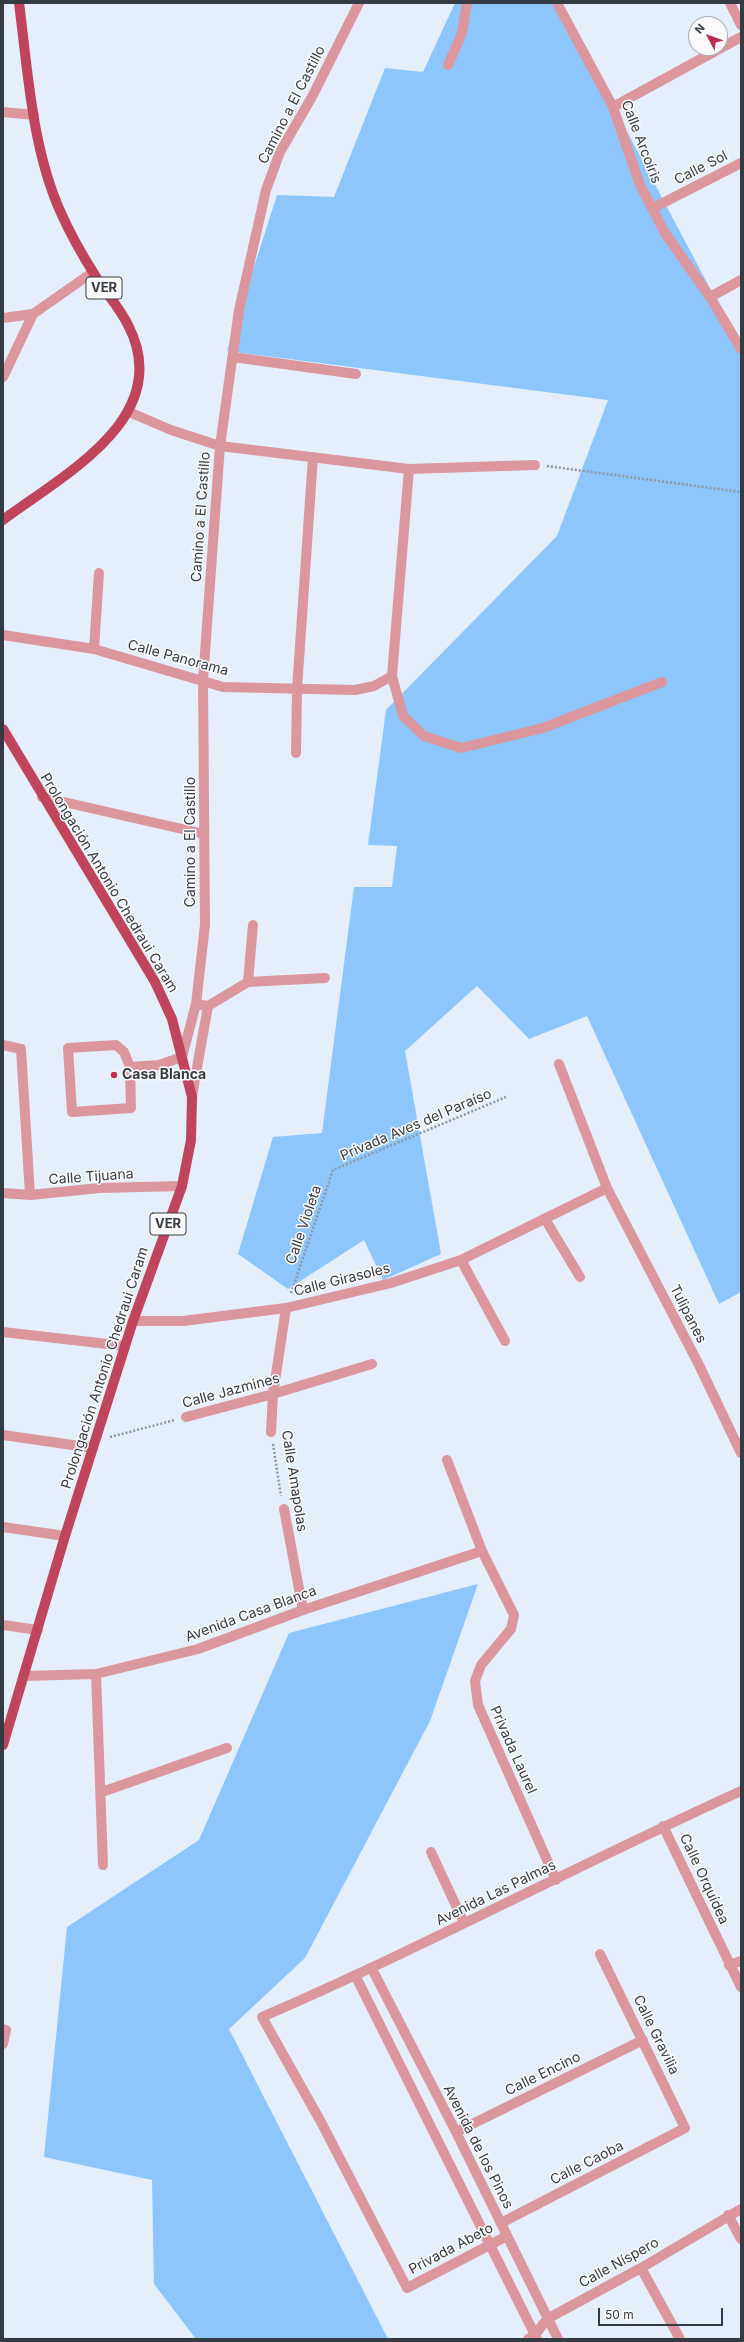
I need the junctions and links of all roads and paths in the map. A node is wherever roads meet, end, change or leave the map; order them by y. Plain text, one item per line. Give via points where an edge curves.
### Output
1 (19, 3) edge
2 (359, 3) edge
3 (467, 3) edge
4 (557, 3) edge
5 (730, 3) edge
6 (741, 25) edge
7 (741, 38) edge
8 (448, 65) dead end
9 (613, 107) junction
10 (3, 112) edge
11 (34, 115) junction
12 (741, 163) edge
13 (653, 208) junction
14 (92, 272) junction
15 (741, 280) edge
16 (710, 297) junction
17 (33, 314) junction
18 (3, 318) edge
19 (741, 349) edge
20 (233, 357) junction
21 (356, 374) dead end
22 (3, 377) edge
23 (129, 412) junction
24 (220, 446) junction
25 (313, 457) junction
26 (535, 465) joint
27 (409, 469) junction
28 (741, 492) edge
29 (3, 520) edge
30 (99, 573) dead end
31 (3, 635) edge
32 (94, 649) junction
33 (392, 676) junction
34 (203, 680) junction
35 (662, 682) dead end
36 (297, 689) junction
37 (3, 729) edge
38 (296, 753) dead end
39 (42, 798) junction
40 (204, 834) junction
41 (252, 925) dead end
42 (325, 978) dead end
43 (248, 982) junction
44 (196, 1004) junction
45 (208, 1006) junction
46 (3, 1044) edge
47 (182, 1057) junction
48 (559, 1064) dead end
49 (130, 1067) junction
50 (192, 1097) junction
51 (506, 1097) dead end
52 (334, 1170) joint
53 (182, 1186) junction
54 (607, 1188) junction
55 (3, 1193) edge
56 (30, 1195) junction
57 (545, 1219) junction
58 (461, 1260) junction
59 (580, 1278) dead end
60 (286, 1308) junction
61 (133, 1321) junction
62 (3, 1332) edge
63 (505, 1341) dead end
64 (125, 1346) junction
65 (372, 1364) dead end
66 (273, 1394) junction
67 (186, 1417) joint
68 (271, 1432) joint
69 (3, 1435) edge
70 (95, 1444) junction
71 (741, 1453) edge
72 (447, 1460) dead end
73 (284, 1510) joint
74 (3, 1527) edge
75 (65, 1536) junction
76 (482, 1551) junction
77 (303, 1610) junction
78 (3, 1625) edge
79 (38, 1630) junction
80 (96, 1674) junction
81 (24, 1676) junction
82 (3, 1745) edge
83 (227, 1748) dead end
84 (741, 1791) edge
85 (102, 1792) junction
86 (663, 1826) junction
87 (431, 1852) dead end
88 (103, 1865) dead end
89 (556, 1880) junction
90 (464, 1923) junction
91 (600, 1954) dead end
92 (741, 1961) edge
93 (729, 1965) junction
94 (372, 1969) junction
95 (356, 1977) junction
96 (741, 1987) edge
97 (3, 2029) edge
98 (643, 2040) junction
99 (3, 2044) edge
100 (685, 2128) joint
101 (456, 2132) junction
102 (741, 2209) edge
103 (728, 2215) junction
104 (501, 2223) junction
105 (507, 2236) junction
106 (741, 2239) edge
107 (490, 2244) junction
108 (642, 2268) junction
109 (407, 2288) joint
110 (547, 2319) junction
111 (533, 2338) edge
112 (558, 2339) edge
113 (680, 2339) edge

1 - 11 main road, VER
2 - 20 street, Camino a El Castillo via 313,95 280,152 266,190 239,310
3 - 8 street via 462,34
4 - 9 street, Calle Arcoíris
5 - 6 street
7 - 9 street
9 - 13 street, Calle Arcoíris via 640,185
10 - 11 street
11 - 14 main road, VER via 47,173 61,213
12 - 13 street, Calle Sol
13 - 16 street, Calle Arcoíris via 665,233
14 - 17 street
14 - 23 main road, VER via 129,325 138,354 139,381
15 - 16 street
16 - 19 street, Calle Arcoíris
17 - 18 street
17 - 22 street
20 - 21 street
20 - 24 street, Camino a El Castillo
23 - 24 street via 171,430
23 - 29 main road, VER via 118,429 100,448
24 - 25 street
24 - 34 street, Camino a El Castillo
25 - 27 street
25 - 36 street
26 - 27 street
26 - 28 path
27 - 33 street
30 - 32 street
31 - 32 street, Calle Panorama
32 - 34 street, Calle Panorama
33 - 35 street via 403,716 424,736 461,748 544,728
33 - 36 street, Calle Panorama via 374,686 355,690
34 - 36 street, Calle Panorama via 224,687
34 - 40 street, Camino a El Castillo
36 - 38 street
37 - 39 main road, Prolongación Antonio Chedraui Caram / VER
39 - 40 street
39 - 47 main road, Prolongación Antonio Chedraui Caram / VER via 155,982 172,1020
40 - 44 street, Camino a El Castillo via 205,925
41 - 43 street
42 - 43 street
43 - 45 street
44 - 45 street
44 - 47 street, Camino a El Castillo
45 - 50 street
46 - 56 street via 21,1049
47 - 49 street via 159,1065
47 - 50 main road, Prolongación Antonio Chedraui Caram / VER
48 - 54 street, Tulipanes
49 - 49 street via 124,1052 116,1045 68,1048 72,1112 131,1108
50 - 53 main road, Prolongación Antonio Chedraui Caram / VER via 191,1140
51 - 52 path, Privada Aves del Paraíso
52 - 60 path, Calle Violeta
53 - 56 street, Calle Tijuana via 100,1188
53 - 61 main road, Prolongación Antonio Chedraui Caram / VER
54 - 57 street, Calle Girasoles
54 - 71 street, Tulipanes
55 - 56 street, Calle Tijuana
57 - 58 street, Calle Girasoles
57 - 59 street
58 - 60 street, Calle Girasoles via 391,1283
58 - 63 street
60 - 61 street, Calle Girasoles via 183,1321
60 - 66 street, Calle Amapolas
61 - 64 main road, Prolongación Antonio Chedraui Caram / VER
62 - 64 street
64 - 70 main road, Prolongación Antonio Chedraui Caram / VER
65 - 66 street, Calle Jazmines
66 - 67 street, Calle Jazmines
66 - 68 street, Calle Amapolas
67 - 70 path, Calle Jazmines
68 - 73 path, Calle Amapolas
69 - 70 street
70 - 75 main road, Prolongación Antonio Chedraui Caram / VER
72 - 76 street, Privada Laurel
73 - 77 street, Calle Amapolas
74 - 75 street
75 - 79 main road, Prolongación Antonio Chedraui Caram / VER
76 - 77 street, Avenida Casa Blanca
76 - 89 street, Privada Laurel via 514,1615 512,1630 481,1665 475,1681 478,1705
77 - 80 street, Avenida Casa Blanca via 198,1649
78 - 79 street
79 - 81 main road, Prolongación Antonio Chedraui Caram / VER
80 - 81 street, Avenida Casa Blanca
80 - 85 street
81 - 82 main road, Prolongación Antonio Chedraui Caram / VER
83 - 85 street
84 - 86 street, Avenida Las Palmas
85 - 88 street
86 - 89 street, Avenida Las Palmas
86 - 93 street, Calle Orquídea
87 - 90 street
89 - 90 street, Avenida Las Palmas
90 - 94 street, Avenida Las Palmas
91 - 98 street, Calle Gravilia
92 - 93 street
93 - 96 street, Calle Orquídea
94 - 95 street, Avenida Las Palmas
94 - 101 street, Avenida de los Pinos
95 - 107 street
95 - 109 street, Avenida Las Palmas via 262,2017 321,2122
97 - 99 street via 6,2030
98 - 100 street, Calle Gravilia
98 - 101 street, Calle Encino
100 - 104 street, Calle Caoba
101 - 104 street, Avenida de los Pinos
102 - 103 street, Calle Níspero
103 - 106 street
103 - 108 street, Calle Níspero
104 - 105 street, Avenida de los Pinos
105 - 107 street, Privada Abeto
105 - 110 street, Avenida de los Pinos
107 - 109 street, Privada Abeto
107 - 111 street
108 - 110 street, Calle Níspero
108 - 113 street
110 - 111 street, Calle Níspero
110 - 112 street, Avenida de los Pinos

